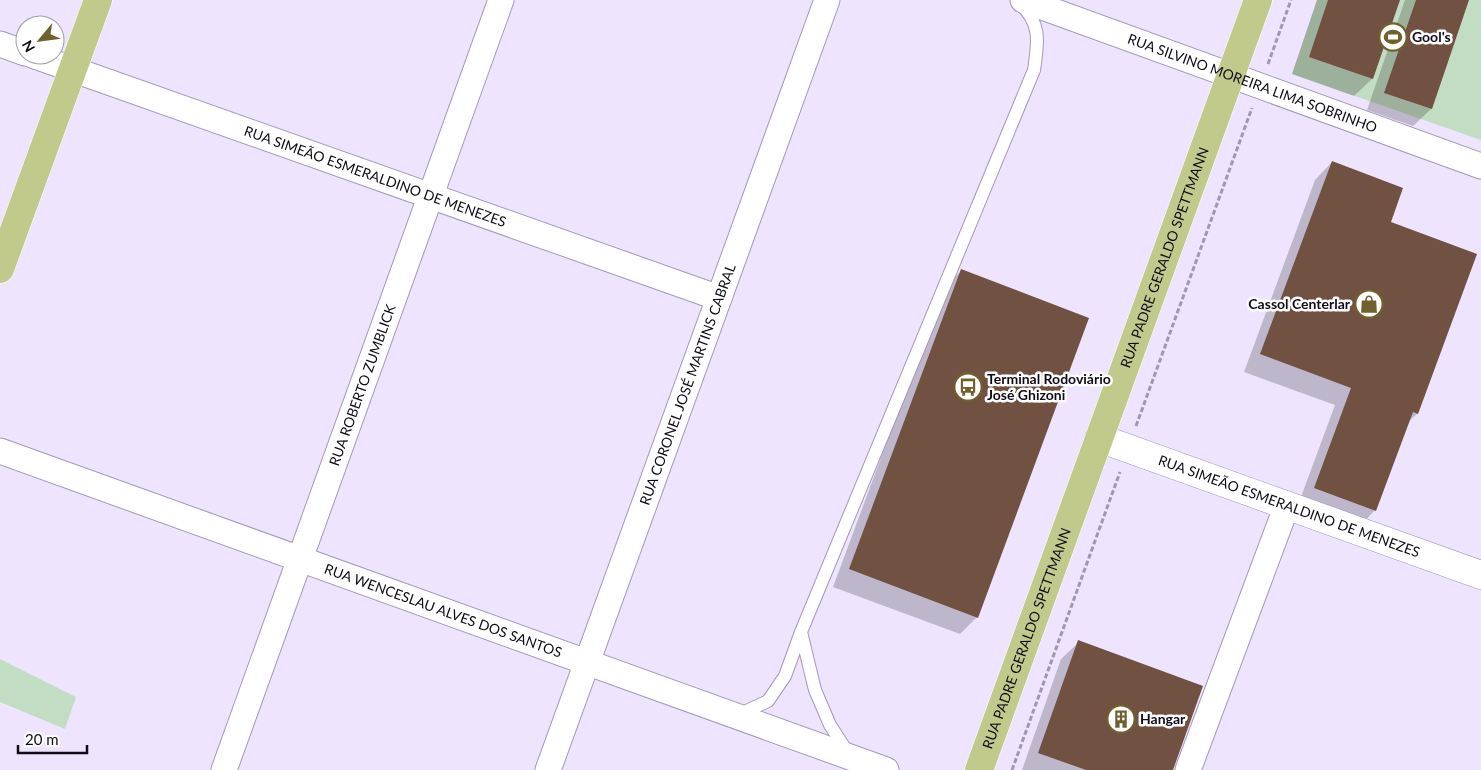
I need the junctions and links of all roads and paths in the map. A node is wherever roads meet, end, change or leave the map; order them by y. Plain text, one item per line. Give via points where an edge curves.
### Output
1 (98, 0) edge
2 (501, 0) edge
3 (827, 0) edge
4 (1016, 0) edge
5 (1023, 0) edge
6 (1258, 0) edge
7 (1291, 0) edge
8 (0, 44) edge
9 (15, 49) edge
10 (61, 65) edge
11 (72, 69) junction
12 (1231, 75) junction
13 (1260, 86) junction
14 (1481, 166) edge
15 (431, 196) junction
16 (0, 269) edge
17 (719, 298) junction
18 (1099, 438) junction
19 (1128, 448) junction
20 (0, 451) edge
21 (1287, 505) junction
22 (300, 559) junction
23 (1481, 575) edge
24 (801, 632) junction
25 (587, 662) junction
26 (736, 716) junction
27 (851, 757) junction
28 (224, 770) edge
29 (548, 770) edge
30 (886, 770) edge
31 (979, 770) edge
32 (1012, 770) edge
33 (1188, 770) edge

1 - 11 main road
2 - 15 street, RUA ROBERTO ZUMBLICK
3 - 17 street, RUA CORONEL JOSÉ MARTINS CABRAL
4 - 24 lane via 1024,7 1039,36 1034,70
5 - 12 street, RUA SILVINO MOREIRA LIMA SOBRINHO
6 - 12 main road, RUA PADRE GERALDO SPETTMANN
7 - 13 path
8 - 9 street
10 - 11 street, RUA SIMEÃO ESMERALDINO DE MENEZES
11 - 15 street, RUA SIMEÃO ESMERALDINO DE MENEZES
11 - 16 main road
12 - 13 street, RUA SILVINO MOREIRA LIMA SOBRINHO
12 - 18 main road, RUA PADRE GERALDO SPETTMANN
13 - 14 street, RUA SILVINO MOREIRA LIMA SOBRINHO
13 - 19 path
15 - 17 street, RUA SIMEÃO ESMERALDINO DE MENEZES
15 - 22 street, RUA ROBERTO ZUMBLICK
17 - 25 street, RUA CORONEL JOSÉ MARTINS CABRAL
18 - 19 street, RUA SIMEÃO ESMERALDINO DE MENEZES
18 - 31 main road, RUA PADRE GERALDO SPETTMANN
19 - 21 street, RUA SIMEÃO ESMERALDINO DE MENEZES
19 - 32 path
20 - 22 street, RUA WENCESLAU ALVES DOS SANTOS
21 - 23 street, RUA SIMEÃO ESMERALDINO DE MENEZES
21 - 33 street
22 - 25 street, RUA WENCESLAU ALVES DOS SANTOS
22 - 28 street, RUA ROBERTO ZUMBLICK
24 - 26 lane via 785,676 768,701
24 - 27 lane via 815,690 830,725
25 - 26 street, RUA WENCESLAU ALVES DOS SANTOS
25 - 29 street, RUA CORONEL JOSÉ MARTINS CABRAL
26 - 27 street, RUA WENCESLAU ALVES DOS SANTOS
27 - 30 street, RUA WENCESLAU ALVES DOS SANTOS

